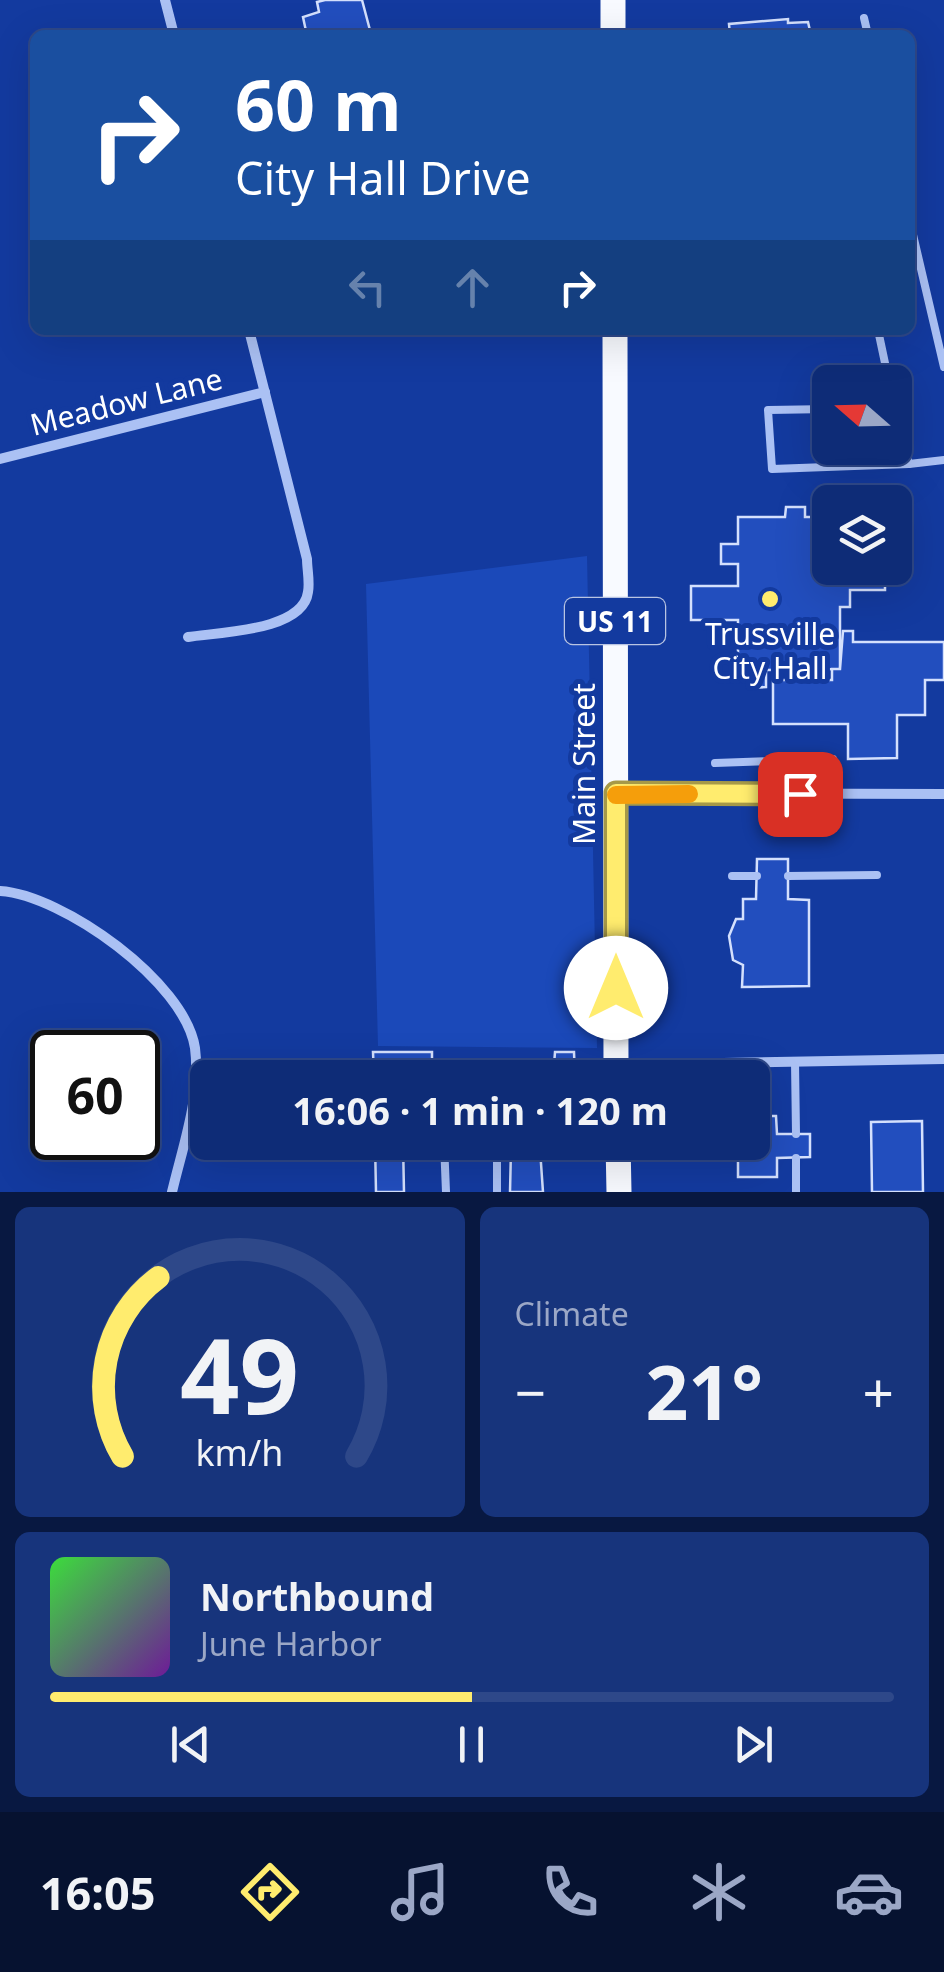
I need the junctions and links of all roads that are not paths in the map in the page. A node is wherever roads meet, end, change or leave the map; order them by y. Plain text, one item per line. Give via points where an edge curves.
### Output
1 (165, 0) edge
2 (613, 0) edge
3 (864, 18) dead end
4 (173, 30) edge
5 (613, 30) edge
6 (867, 30) edge
7 (915, 244) edge
8 (923, 278) junction
9 (915, 279) edge
10 (250, 335) edge
11 (615, 335) edge
12 (879, 335) edge
13 (885, 365) edge
14 (944, 367) edge
15 (264, 392) junction
16 (812, 409) edge
17 (0, 459) edge
18 (944, 460) edge
19 (912, 464) edge
20 (875, 465) edge
21 (188, 638) dead end
22 (715, 762) dead end
23 (616, 793) junction
24 (944, 794) edge
25 (834, 795) junction
26 (877, 875) dead end
27 (732, 876) dead end
28 (757, 876) dead end
29 (788, 876) dead end
30 (0, 890) edge
31 (944, 1059) edge
32 (616, 1060) edge
33 (795, 1062) junction
34 (770, 1063) edge
35 (796, 1134) dead end
36 (796, 1158) dead end
37 (445, 1160) edge
38 (497, 1160) edge
39 (618, 1160) edge
40 (172, 1192) edge
41 (446, 1192) edge
42 (497, 1192) edge
43 (619, 1192) edge
44 (796, 1192) edge

1 - 4 street
2 - 5 main road
3 - 6 lane
7 - 8 lane
8 - 9 lane
8 - 14 lane
10 - 15 street
11 - 23 main road, Main Street / US 11
12 - 13 lane
15 - 17 street, Meadow Lane
15 - 21 street via 306,559 308,594 297,615 282,622
16 - 20 lane via 768,410 772,468
18 - 19 lane
22 - 25 lane via 833,759
23 - 25 street
23 - 32 main road, Main Street / US 11
24 - 25 street
26 - 29 lane
27 - 28 lane
30 - 40 street via 20,892 91,926 176,1007 194,1044 197,1089
31 - 33 street
33 - 34 street
33 - 35 lane
36 - 44 lane
37 - 41 lane
38 - 42 lane
39 - 43 main road

